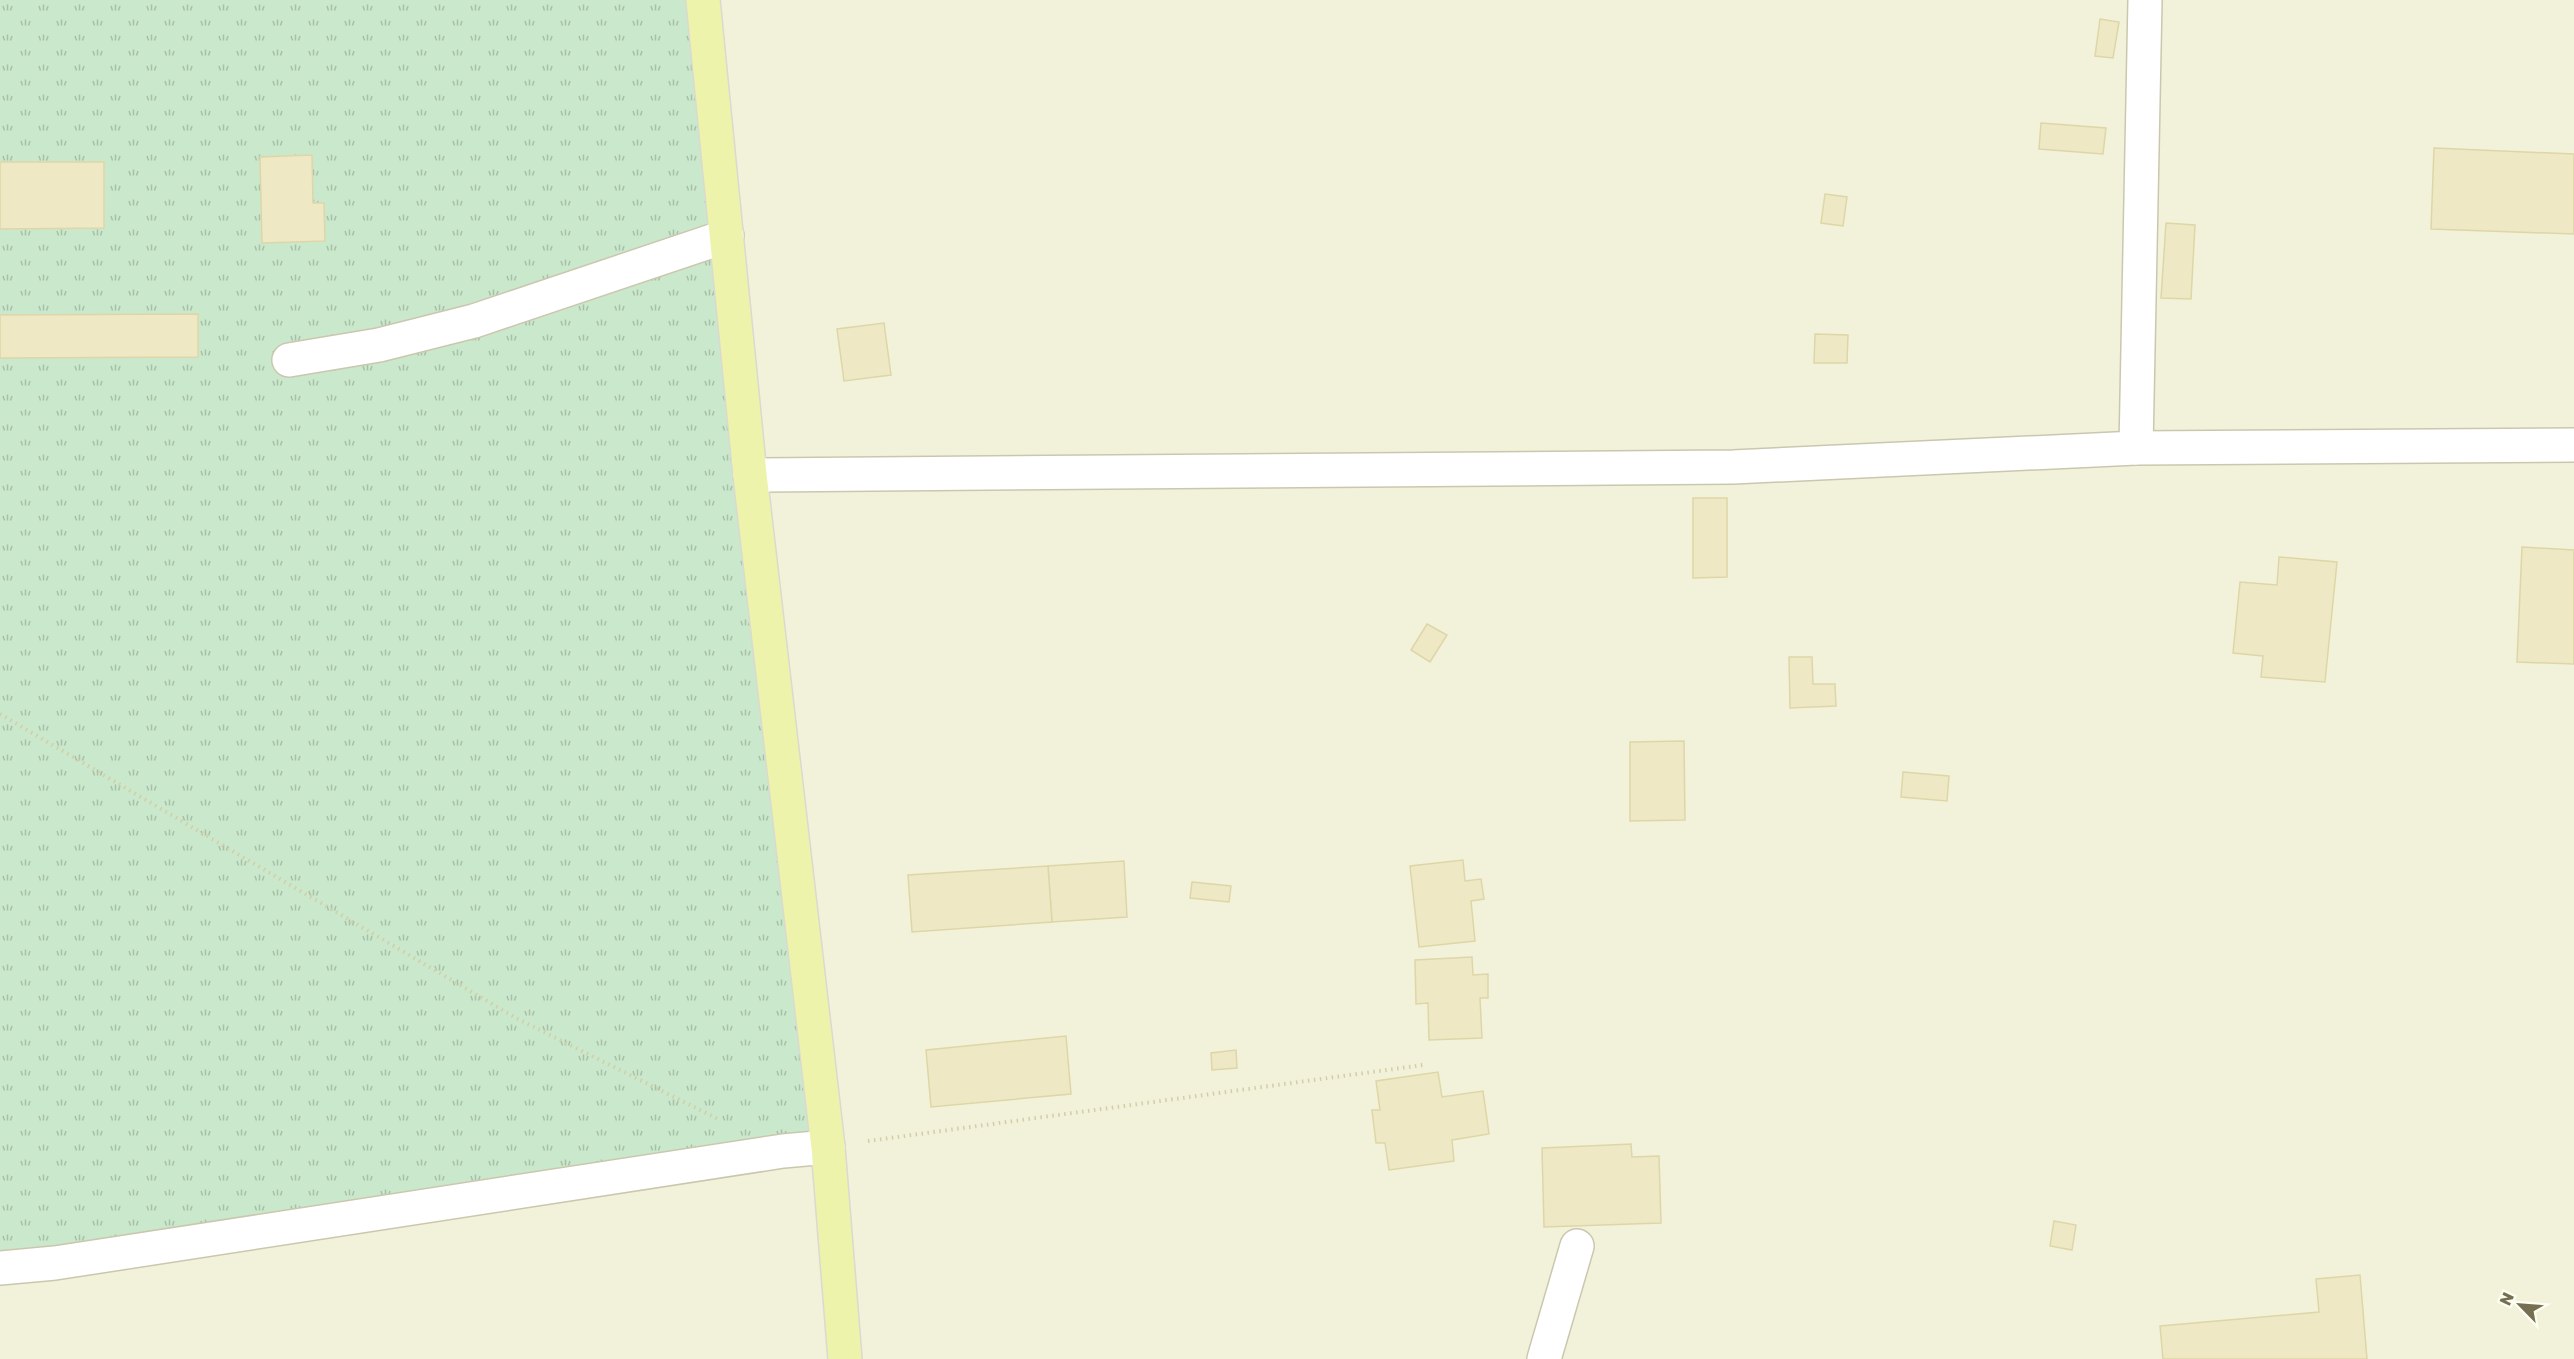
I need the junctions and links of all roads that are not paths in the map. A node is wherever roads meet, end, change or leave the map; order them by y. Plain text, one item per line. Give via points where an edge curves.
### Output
1 (703, 0) edge
2 (2145, 0) edge
3 (727, 236) junction
4 (289, 360) dead end
5 (2574, 446) edge
6 (2136, 448) junction
7 (750, 475) junction
8 (828, 1147) junction
9 (1577, 1246) dead end
10 (0, 1268) edge
11 (845, 1359) edge
12 (1544, 1359) edge

1 - 3 main road
2 - 6 street
3 - 4 street via 474,321 379,345
3 - 7 main road
5 - 6 street
6 - 7 street via 1733,467
7 - 8 main road
8 - 10 street via 55,1263
8 - 11 main road
9 - 12 street

